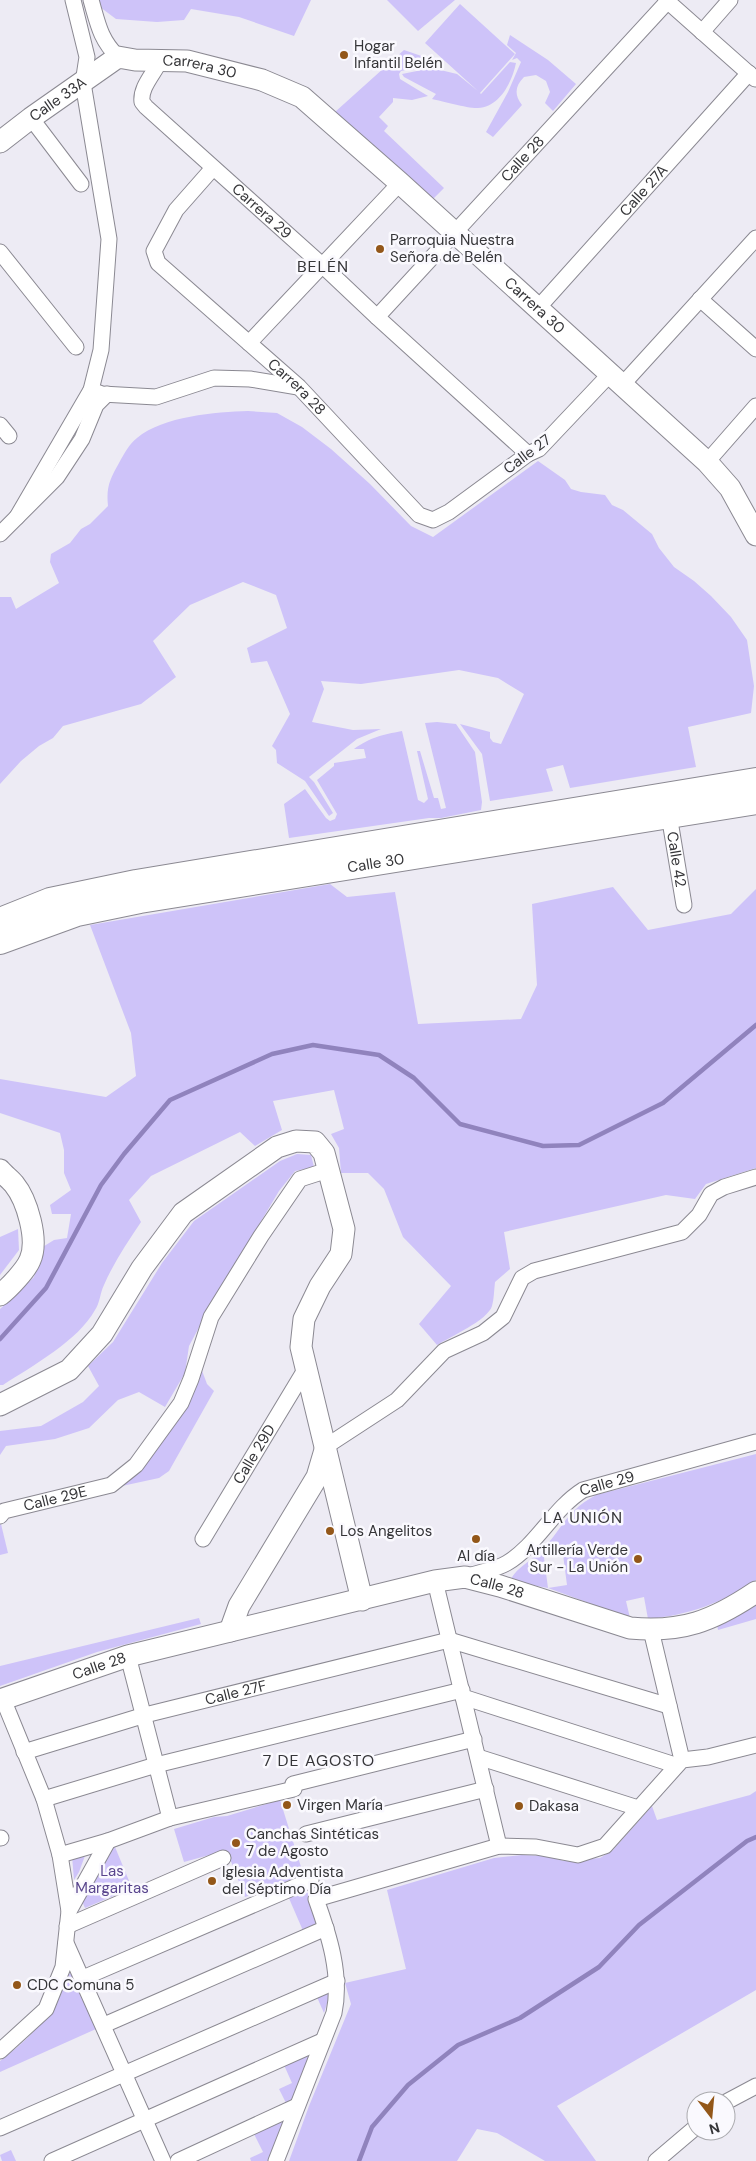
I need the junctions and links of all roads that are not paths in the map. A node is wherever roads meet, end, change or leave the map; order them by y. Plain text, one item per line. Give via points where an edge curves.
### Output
1 (73, 0) edge
2 (91, 0) edge
3 (730, 0) edge
4 (667, 1) edge
5 (702, 32) junction
6 (118, 57) junction
7 (161, 60) junction
8 (752, 77) edge
9 (82, 83) junction
10 (31, 118) junction
11 (0, 142) edge
12 (213, 168) junction
13 (400, 183) junction
14 (81, 184) dead end
15 (456, 234) junction
16 (756, 238) edge
17 (0, 252) edge
18 (322, 265) junction
19 (700, 299) junction
20 (538, 308) junction
21 (377, 317) junction
22 (249, 343) junction
23 (76, 347) dead end
24 (756, 350) edge
25 (616, 380) junction
26 (299, 387) junction
27 (91, 390) junction
28 (107, 394) junction
29 (756, 406) edge
30 (528, 454) junction
31 (707, 462) junction
32 (17, 517) junction
33 (433, 520) joint
34 (0, 534) edge
35 (756, 535) edge
36 (756, 780) edge
37 (756, 802) edge
38 (669, 815) junction
39 (684, 905) dead end
40 (0, 920) edge
41 (0, 942) edge
42 (0, 1170) edge
43 (328, 1170) junction
44 (756, 1177) edge
45 (0, 1295) edge
46 (305, 1370) junction
47 (0, 1405) edge
48 (756, 1442) edge
49 (326, 1448) junction
50 (0, 1516) edge
51 (203, 1538) dead end
52 (506, 1564) junction
53 (465, 1577) junction
54 (434, 1581) junction
55 (500, 1586) junction
56 (756, 1592) edge
57 (362, 1600) junction
58 (651, 1630) junction
59 (230, 1631) junction
60 (449, 1640) junction
61 (128, 1656) junction
62 (462, 1694) junction
63 (2, 1700) edge
64 (669, 1706) junction
65 (144, 1715) junction
66 (474, 1739) junction
67 (756, 1745) edge
68 (24, 1752) junction
69 (478, 1757) junction
70 (679, 1762) junction
71 (156, 1765) junction
72 (486, 1789) junction
73 (44, 1799) junction
74 (638, 1808) junction
75 (170, 1818) junction
76 (306, 1834) dead end
77 (108, 1841) junction
78 (498, 1846) junction
79 (60, 1854) junction
80 (223, 1858) dead end
81 (311, 1880) dead end
82 (68, 1919) junction
83 (326, 1928) junction
84 (66, 1943) junction
85 (83, 1978) junction
86 (337, 1981) junction
87 (104, 2025) junction
88 (322, 2041) junction
89 (0, 2051) edge
90 (123, 2073) junction
91 (756, 2086) edge
92 (736, 2097) edge
93 (297, 2106) junction
94 (145, 2121) junction
95 (0, 2128) edge
96 (686, 2135) edge
97 (52, 2161) edge
98 (163, 2161) edge
99 (178, 2161) edge
100 (276, 2161) edge
101 (656, 2161) edge

1 - 9 street via 87,57
2 - 6 street via 101,37
3 - 5 street
4 - 5 street
4 - 15 street, Calle 28
5 - 8 street
6 - 7 street, Carrera 30
6 - 9 street, Calle 33A
7 - 12 street, Carrera 29 via 142,90 142,102
7 - 13 street, Carrera 30 via 187,61 262,80 302,97
8 - 20 street, Calle 27A
9 - 10 street, Calle 33A
9 - 27 street via 109,239 101,350
10 - 11 street, Calle 33A
10 - 14 street
12 - 18 street, Carrera 29
12 - 22 street, Carrera 28 via 176,210 154,251 155,259
13 - 15 street, Carrera 30
13 - 18 street
15 - 20 street, Carrera 30
15 - 21 street, Calle 28
16 - 19 street, Calle 27
17 - 23 street
18 - 21 street, Carrera 29
18 - 22 street
19 - 24 street
19 - 25 street, Calle 27
20 - 25 street, Carrera 30
21 - 30 street, Carrera 29
22 - 26 street, Carrera 28
25 - 30 street, Calle 27 via 539,449
25 - 31 street, Carrera 30
26 - 28 street via 250,378 214,378 156,397
26 - 33 street, Carrera 28 via 420,515
27 - 28 street
27 - 32 street
28 - 32 street via 96,405 82,439 57,477
29 - 31 street
30 - 33 street, Calle 27 via 449,512
31 - 35 street, Carrera 30 via 730,488
32 - 34 street
36 - 40 main road, Calle 30 via 136,882 50,900
37 - 38 main road, Calle 30
38 - 39 street, Calle 42
38 - 41 main road, Calle 30 via 140,901 78,914
42 - 45 street via 14,1185 27,1210 33,1238 30,1260
43 - 46 street via 344,1229 341,1254 304,1319 301,1347
43 - 47 street via 324,1153 315,1142 296,1141 277,1147 183,1213 142,1268 102,1334 69,1370
43 - 50 street, Calle 29E via 300,1179 272,1219 211,1318 181,1403 136,1465 111,1484 4,1511
44 - 49 street via 711,1194 699,1215 682,1232 534,1271 522,1278 503,1317 483,1332 444,1351 397,1400
46 - 49 street
46 - 51 street, Calle 29D
48 - 52 street, Calle 29 via 583,1490 568,1499 519,1554
49 - 57 street
49 - 59 street via 317,1477 239,1606
52 - 53 street
52 - 55 street
53 - 54 street, Calle 28
53 - 55 street, Calle 28
54 - 57 street, Calle 28
54 - 60 street
55 - 58 street, Calle 28 via 630,1628
56 - 58 street, Calle 28 via 729,1610 700,1622
57 - 59 street, Calle 28
58 - 64 street
59 - 61 street, Calle 28
60 - 62 street
60 - 64 street
60 - 65 street, Calle 27F
61 - 63 street, Calle 28
61 - 65 street
62 - 66 street
62 - 70 street
62 - 71 street
63 - 68 street
64 - 70 street
65 - 68 street, Calle 27F
65 - 71 street
66 - 69 street
66 - 75 street
67 - 70 street
68 - 73 street
69 - 72 street
69 - 74 street
70 - 74 street
71 - 73 street
71 - 75 street
72 - 76 street
72 - 78 street
73 - 79 street
74 - 78 street via 605,1846 578,1856 536,1847
75 - 77 street
77 - 79 street
77 - 82 street
78 - 83 street via 316,1899
79 - 82 street
80 - 82 street
81 - 85 street
82 - 84 street
83 - 86 street
83 - 87 street
84 - 85 street
84 - 89 street via 63,1967 46,2009
85 - 87 street
86 - 88 street via 334,2013
86 - 90 street
87 - 90 street
88 - 93 street
88 - 94 street
90 - 94 street
90 - 95 street
91 - 92 street
93 - 99 street
93 - 100 street
94 - 97 street
94 - 98 street
96 - 101 street

